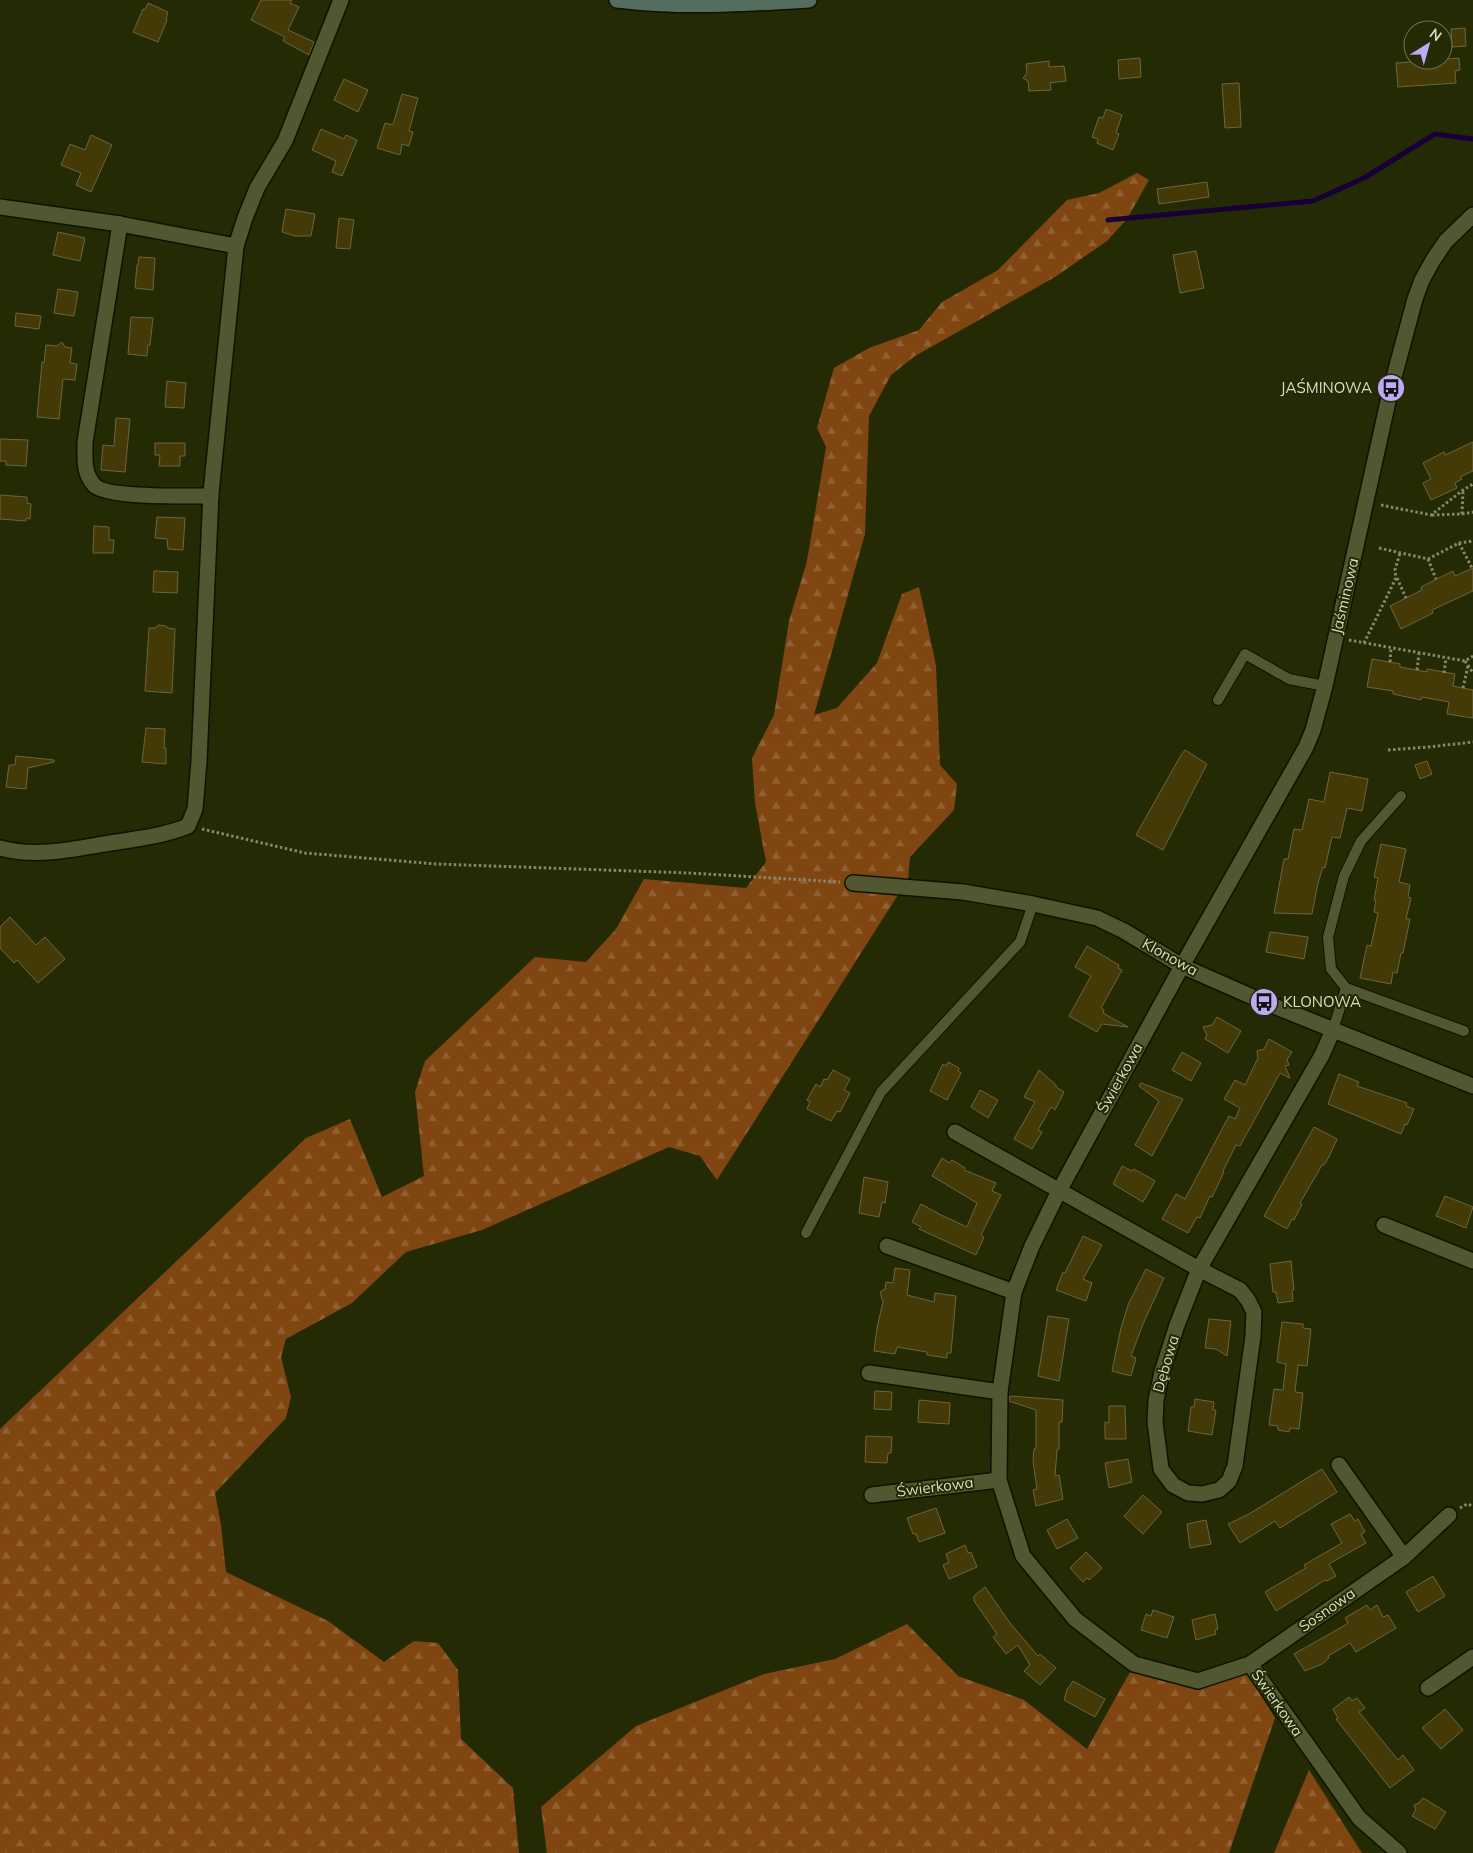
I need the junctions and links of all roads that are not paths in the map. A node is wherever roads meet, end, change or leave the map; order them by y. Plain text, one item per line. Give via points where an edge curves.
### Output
1 (341, 0) edge
2 (617, 0) edge
3 (810, 0) edge
4 (646, 2) edge
5 (0, 207) edge
6 (1473, 215) edge
7 (120, 224) junction
8 (236, 246) junction
9 (211, 496) junction
10 (1325, 686) junction
11 (1218, 700) dead end
12 (1401, 796) dead end
13 (0, 848) edge
14 (853, 883) road end
15 (1033, 904) junction
16 (1182, 966) junction
17 (1346, 988) junction
18 (1333, 1030) junction
19 (1464, 1030) dead end
20 (1473, 1086) edge
21 (955, 1132) dead end
22 (1058, 1191) junction
23 (1384, 1225) dead end
24 (806, 1233) dead end
25 (887, 1246) dead end
26 (1473, 1261) edge
27 (1199, 1269) junction
28 (1014, 1292) junction
29 (869, 1373) dead end
30 (1000, 1392) junction
31 (1339, 1465) dead end
32 (999, 1480) junction
33 (872, 1494) dead end
34 (1449, 1515) dead end
35 (1404, 1557) junction
36 (1473, 1657) edge
37 (1250, 1664) junction
38 (1428, 1688) dead end
39 (1399, 1853) edge

1 - 8 street via 285,141 257,188
2 - 4 main road
3 - 4 main road via 722,6
5 - 7 street
6 - 10 street, Jaśminowa via 1446,241 1433,260 1415,300 1391,388
7 - 8 street
7 - 9 street via 85,442 86,472 94,486 102,491
8 - 9 street
9 - 13 street via 199,761 194,809 188,826 168,834 52,852
10 - 11 lane via 1289,679 1245,654
10 - 16 street, Jaśminowa via 1306,747
12 - 17 lane via 1361,841 1344,876 1328,937 1331,969
14 - 15 street, Klonowa via 963,892
15 - 16 street, Klonowa via 1098,918
15 - 24 lane via 1020,942 880,1092
16 - 18 street, Klonowa
16 - 22 street, Świerkowa
17 - 18 lane
17 - 19 lane
18 - 20 street, Klonowa
18 - 27 street, Dębowa via 1322,1056
21 - 22 street
22 - 27 street
22 - 28 street, Świerkowa
23 - 26 street
25 - 28 street
27 - 27 street, Dębowa via 1162,1372 1155,1422 1161,1469 1173,1484 1188,1493 1202,1494 1219,1490 1235,1466 1254,1312 1240,1290
28 - 30 street, Świerkowa
29 - 30 street
30 - 32 street, Świerkowa
31 - 35 street
32 - 33 street, Świerkowa
32 - 37 street, Świerkowa via 1023,1556 1074,1619 1134,1664 1198,1680
34 - 35 street, Sosnowa
35 - 37 street, Sosnowa
36 - 38 street
37 - 39 street, Świerkowa via 1359,1818

